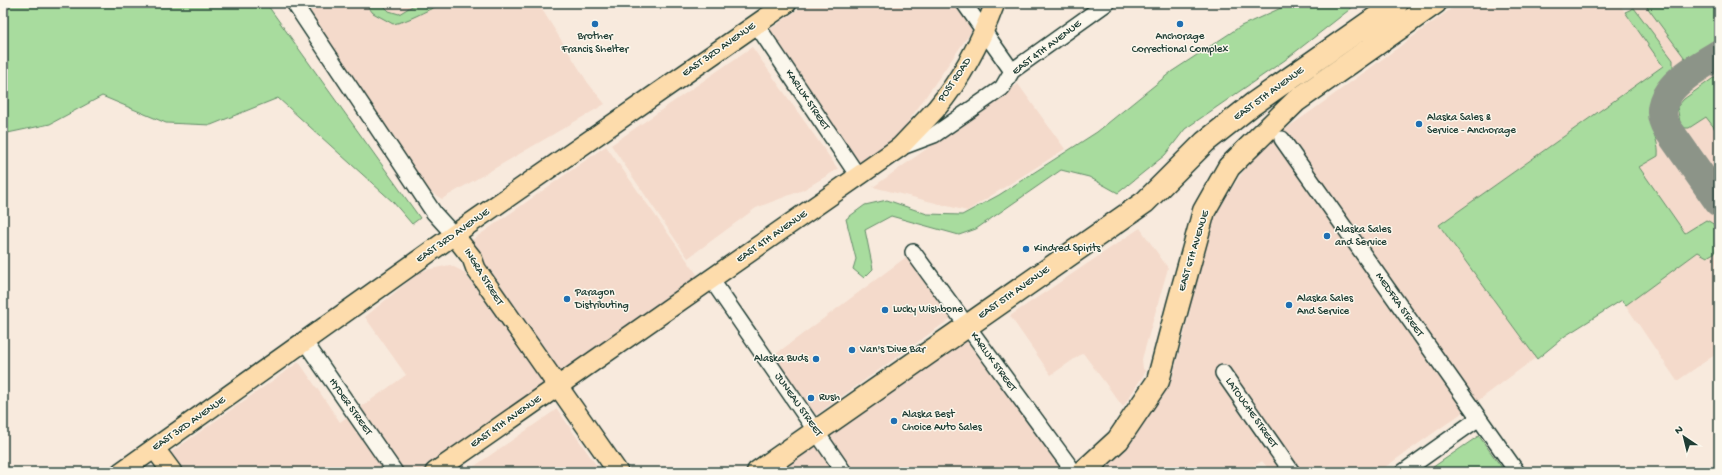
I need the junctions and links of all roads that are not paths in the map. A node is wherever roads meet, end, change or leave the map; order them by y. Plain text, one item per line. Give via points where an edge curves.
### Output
1 (294, 3) edge
2 (787, 3) edge
3 (964, 3) edge
4 (995, 3) edge
5 (999, 3) edge
6 (1107, 3) edge
7 (1397, 3) edge
8 (1433, 5) edge
9 (756, 24) junction
10 (984, 31) junction
11 (1012, 71) junction
12 (1282, 139) dead end
13 (900, 147) junction
14 (858, 176) junction
15 (454, 235) junction
16 (913, 252) dead end
17 (417, 262) junction
18 (476, 269) junction
19 (711, 279) junction
20 (966, 326) junction
21 (305, 342) junction
22 (1224, 373) dead end
23 (558, 385) junction
24 (1479, 418) junction
25 (816, 431) junction
26 (155, 449) junction
27 (121, 472) edge
28 (172, 472) edge
29 (395, 472) edge
30 (435, 472) edge
31 (618, 472) edge
32 (758, 472) edge
33 (844, 472) edge
34 (1074, 472) edge
35 (1083, 472) edge
36 (1292, 472) edge
37 (1403, 472) edge
38 (1517, 472) edge

1 - 15 street, INGRA STREET via 434,213
2 - 9 main road, EAST 3RD AVENUE
3 - 10 street
4 - 10 main road, POST ROAD
5 - 10 main road
6 - 11 street, EAST 4TH AVENUE
7 - 20 highway, EAST 5TH AVENUE via 1253,104 1205,142 1145,202
8 - 35 highway, EAST 6TH AVENUE via 1296,101 1229,167 1204,212 1158,381 1118,440
9 - 14 street, KARLUK STREET
9 - 15 main road, EAST 3RD AVENUE
10 - 11 street
10 - 13 main road, POST ROAD via 968,63 936,108
11 - 13 street, EAST 4TH AVENUE via 1002,88 934,135
12 - 24 street, MEDFRA STREET
13 - 14 main road, EAST 4TH AVENUE
14 - 19 main road, EAST 4TH AVENUE
15 - 17 main road, EAST 3RD AVENUE
15 - 18 main road, INGRA STREET via 472,258
16 - 20 street, KARLUK STREET
17 - 18 main road via 431,261 447,251 454,251
17 - 21 main road, EAST 3RD AVENUE
18 - 23 main road, INGRA STREET
19 - 23 main road, EAST 4TH AVENUE
19 - 25 street, JUNEAU STREET
20 - 25 highway, EAST 5TH AVENUE
20 - 34 street, KARLUK STREET
21 - 26 main road, EAST 3RD AVENUE
21 - 29 street, HYDER STREET
22 - 36 street, LATOUCHE STREET
23 - 30 main road, EAST 4TH AVENUE
23 - 31 main road, INGRA STREET
24 - 37 street
24 - 38 street, MEDFRA STREET
25 - 32 highway, EAST 5TH AVENUE
25 - 33 street, JUNEAU STREET
26 - 27 main road, EAST 3RD AVENUE
26 - 28 main road

